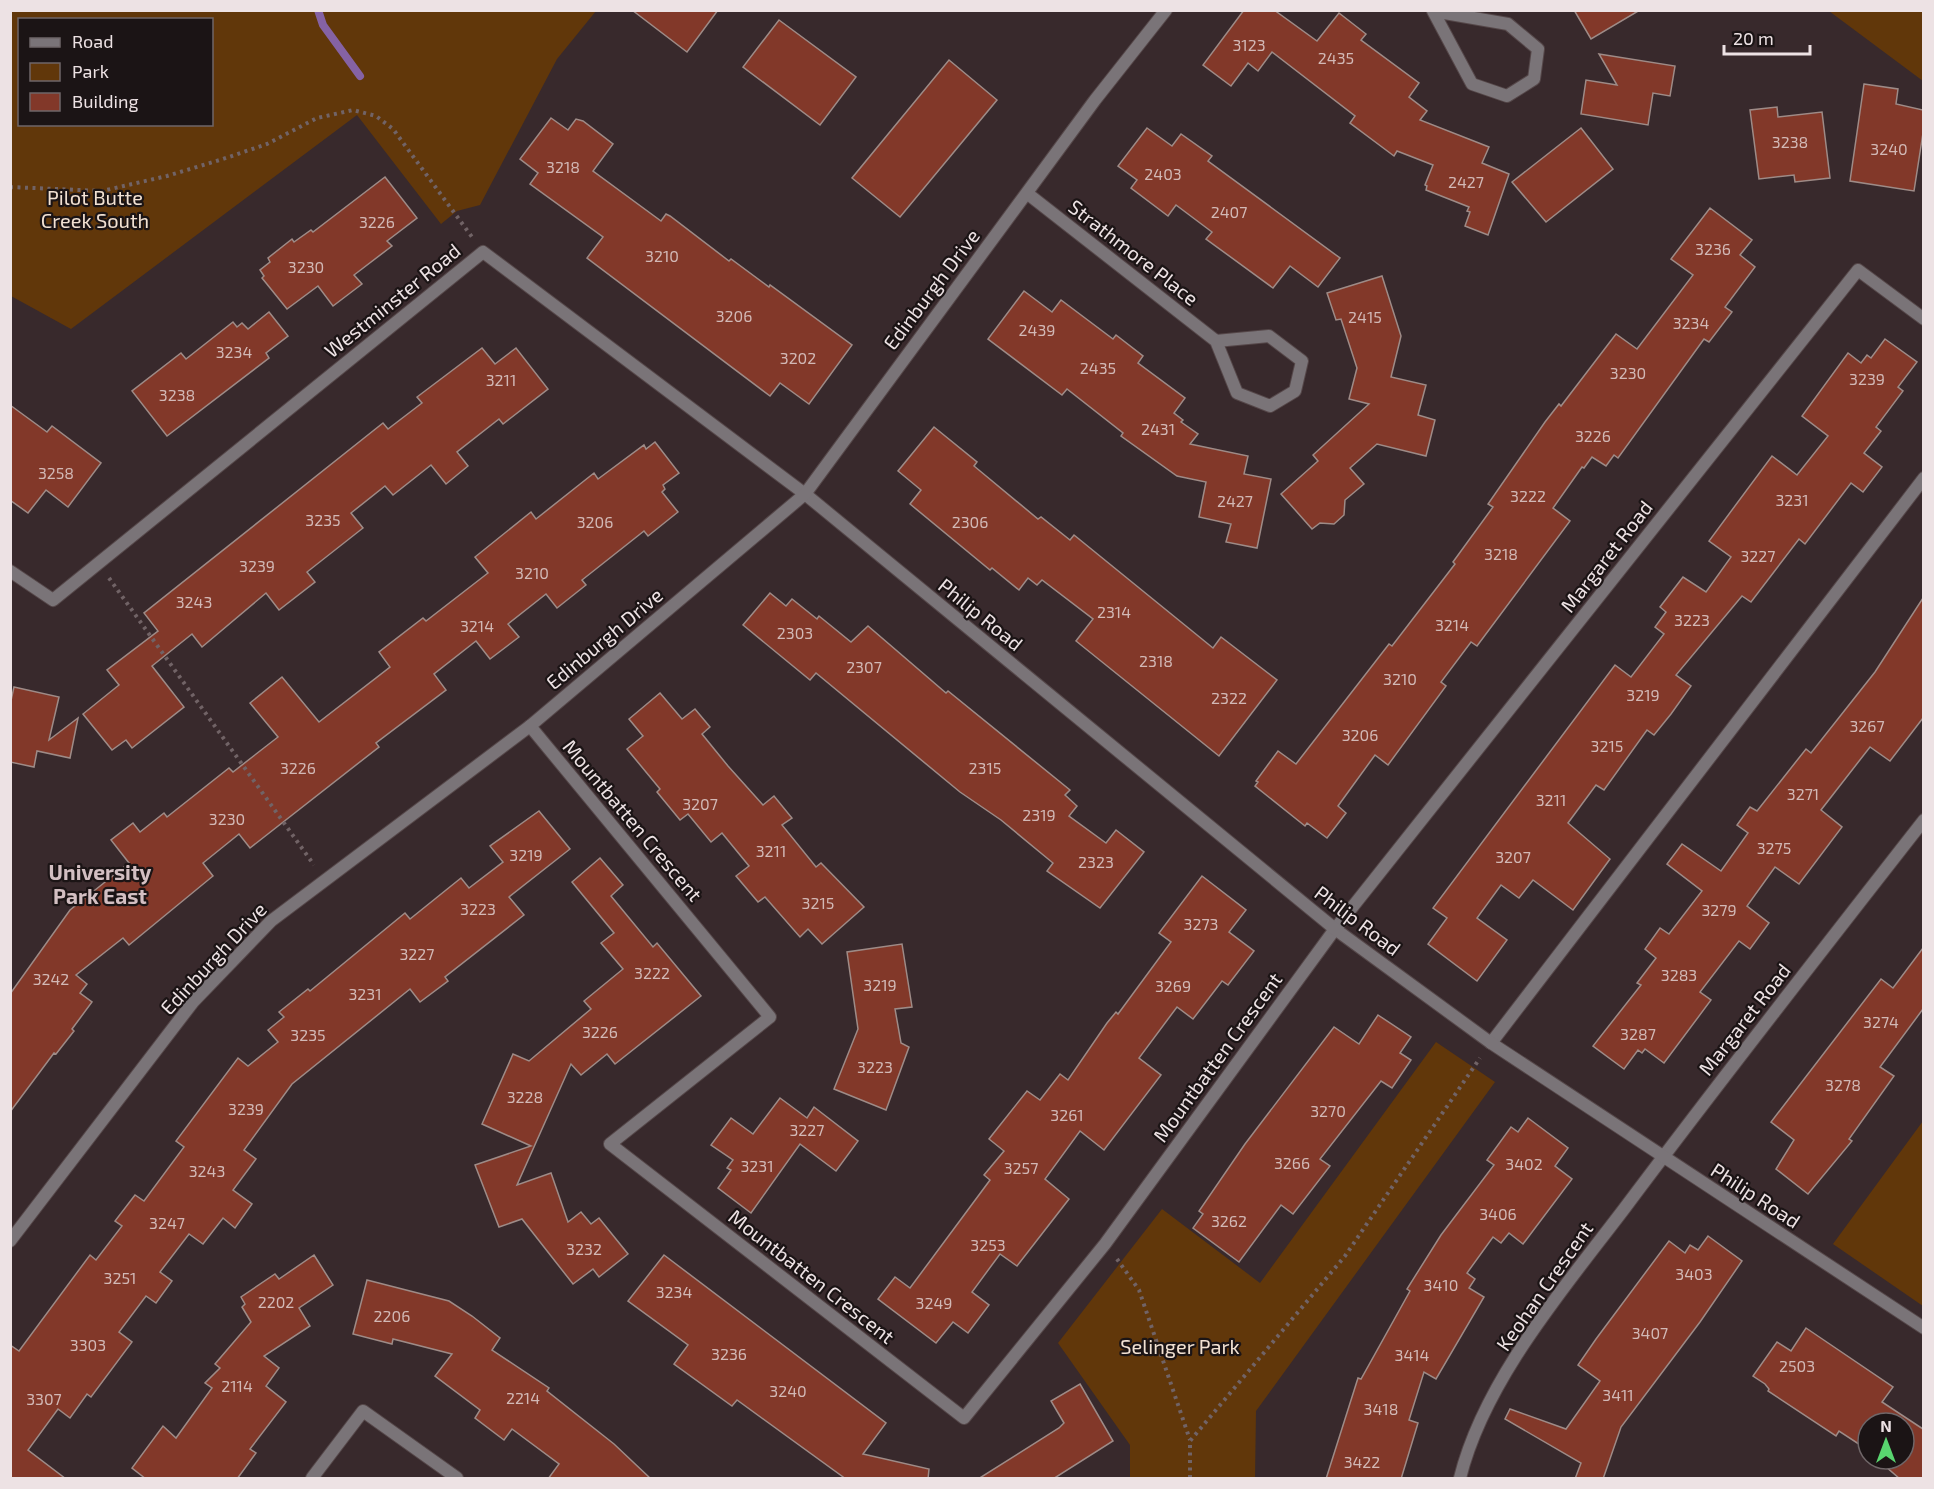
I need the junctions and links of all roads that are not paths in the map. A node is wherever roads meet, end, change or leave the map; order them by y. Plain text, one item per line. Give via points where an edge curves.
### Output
1 (1166, 10) edge
2 (1433, 11) edge
3 (1028, 194) junction
4 (1923, 319) edge
5 (1216, 341) junction
6 (1923, 478) edge
7 (805, 494) junction
8 (10, 571) edge
9 (530, 726) junction
10 (1923, 820) edge
11 (1335, 929) junction
12 (1491, 1043) junction
13 (1662, 1157) junction
14 (10, 1241) edge
15 (1923, 1328) edge
16 (312, 1479) edge
17 (457, 1479) edge
18 (1460, 1479) edge

1 - 3 street, Edinburgh Drive
2 - 2 street via 1472,84 1507,96 1534,79 1538,49 1508,24
3 - 5 street, Strathmore Place
3 - 7 street, Edinburgh Drive via 935,314
4 - 11 street, Margaret Road via 1858,270
5 - 5 street, Strathmore Place via 1237,393 1270,406 1295,391 1302,361 1269,336
6 - 12 street
7 - 8 street, Westminster Road via 483,252 53,600
7 - 9 street, Edinburgh Drive
7 - 11 street, Philip Road
9 - 11 street, Mountbatten Crescent via 770,1017 610,1144 964,1418 1105,1244
9 - 14 street, Edinburgh Drive via 271,921 193,1002
10 - 13 street, Margaret Road
11 - 12 street, Philip Road
12 - 13 street, Philip Road
13 - 15 street, Philip Road
13 - 18 street, Keohan Crescent via 1524,1342 1468,1446
16 - 17 street via 363,1411

